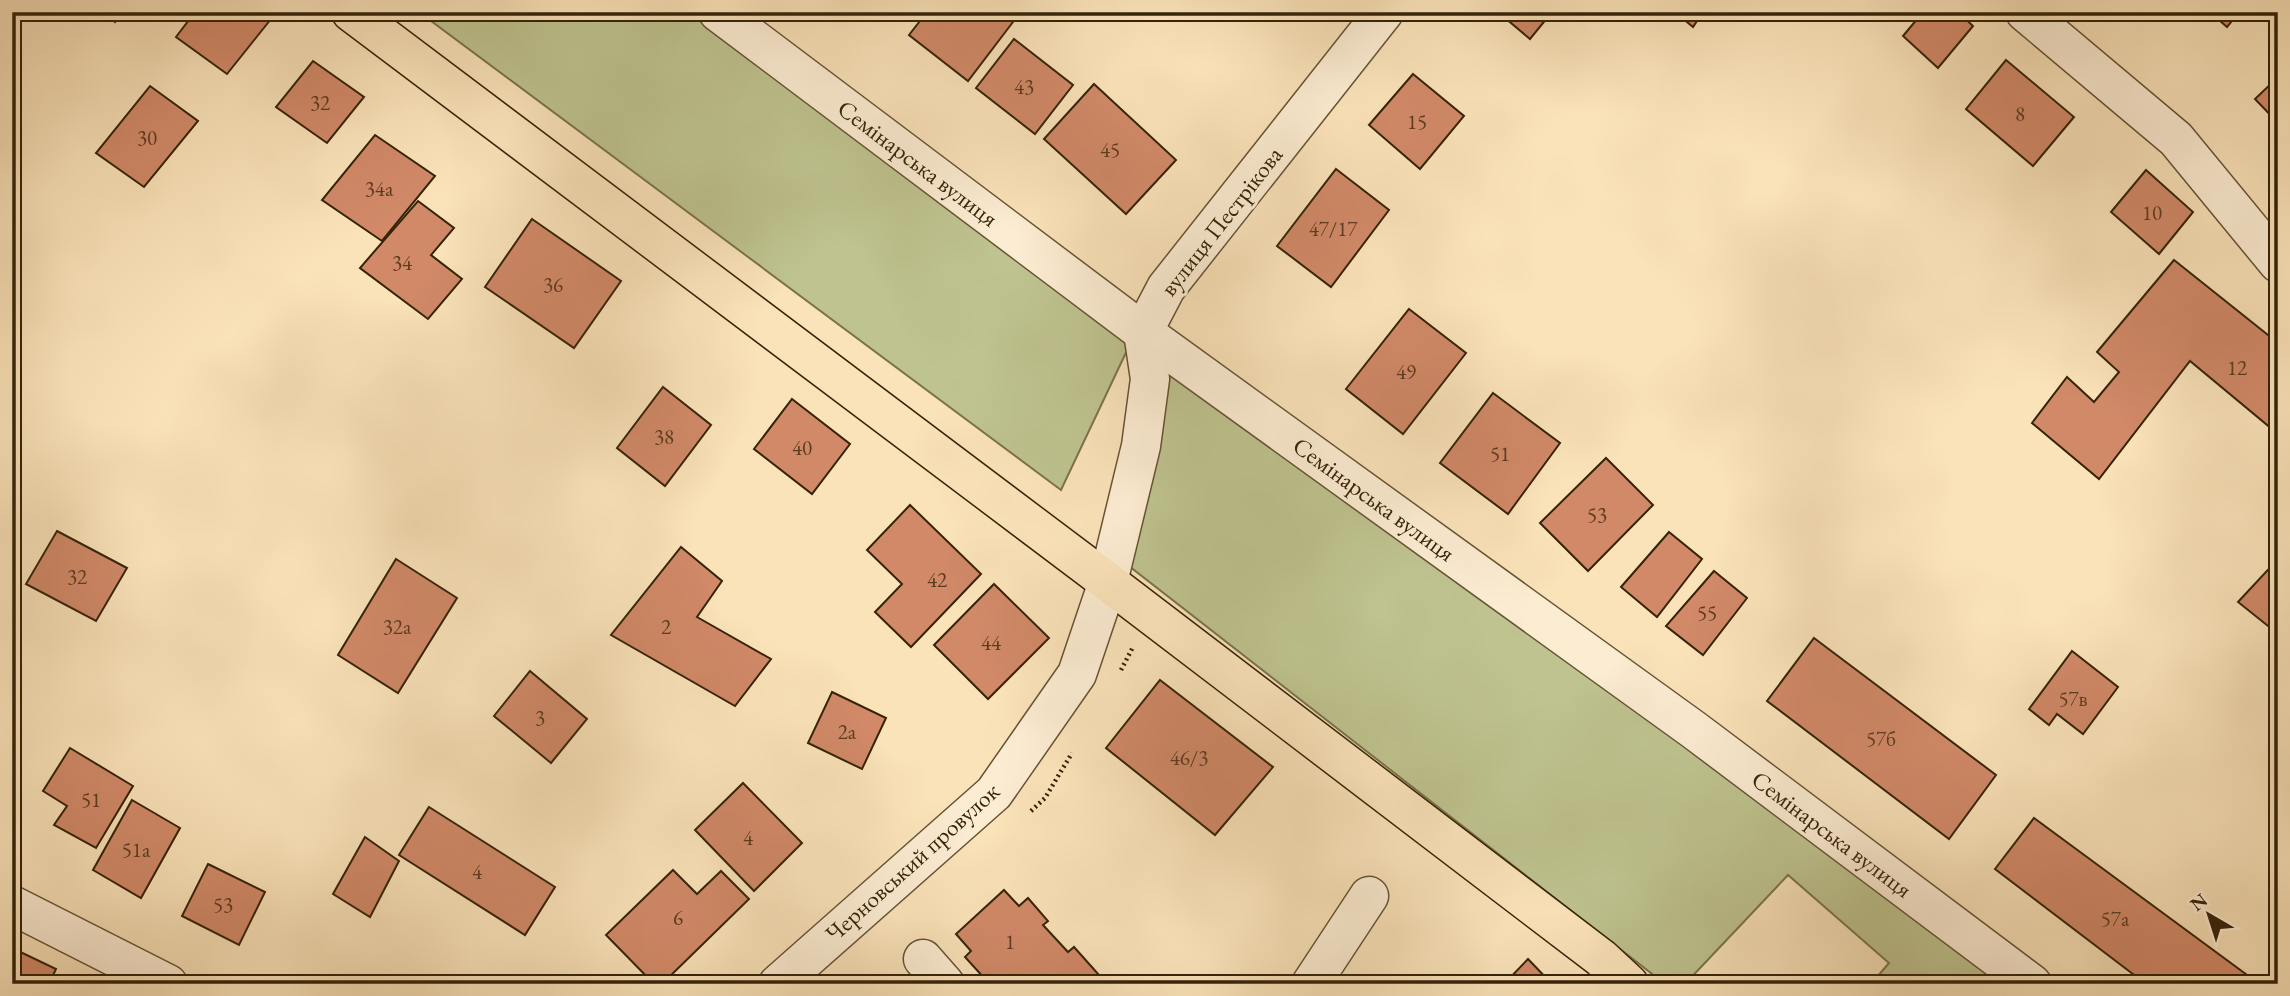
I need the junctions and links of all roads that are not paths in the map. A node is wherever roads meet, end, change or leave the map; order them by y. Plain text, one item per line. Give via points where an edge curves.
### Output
1 (351, 12) edge
2 (719, 12) edge
3 (1384, 12) edge
4 (2025, 12) edge
5 (2278, 263) edge
6 (1143, 332) junction
7 (1108, 582) junction
8 (1368, 896) dead end
9 (12, 905) edge
10 (168, 984) edge
11 (778, 984) edge
12 (1311, 984) edge
13 (1629, 984) edge
14 (2032, 984) edge

1 - 7 main road
2 - 6 street, Семінарська вулиця
3 - 6 street, вулиця Пестрікова via 1166,288
4 - 5 street via 2176,139
6 - 7 street via 1149,392 1141,446
6 - 14 street, Семінарська вулиця via 1683,722
7 - 11 street, Черновський провулок via 1077,674 994,793
7 - 13 main road
8 - 12 street
9 - 10 street

